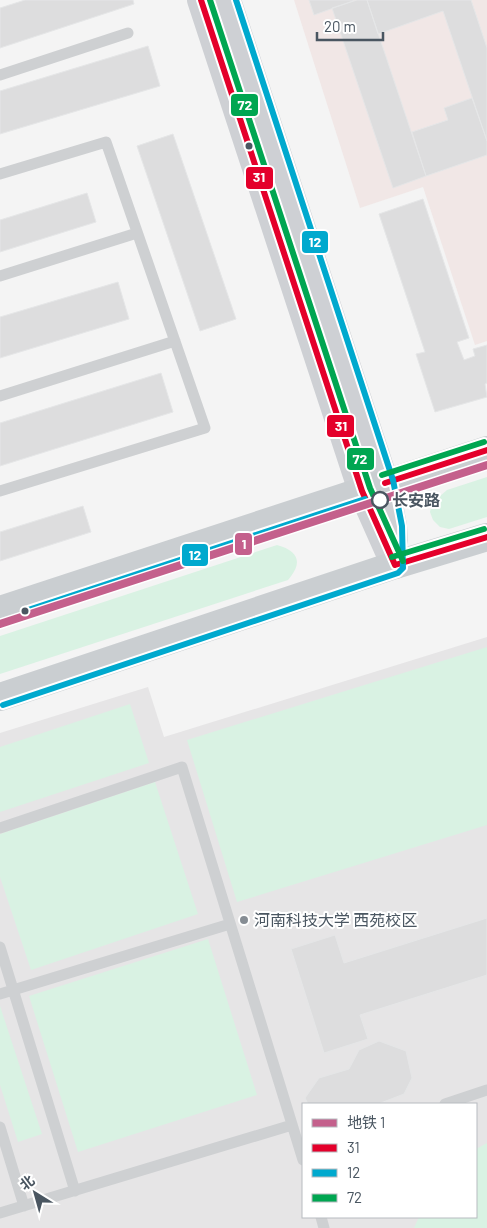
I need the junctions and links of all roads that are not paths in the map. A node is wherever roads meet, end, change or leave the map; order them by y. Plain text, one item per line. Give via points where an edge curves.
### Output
1 (201, 0) edge
2 (227, 0) edge
3 (128, 33) dead end
4 (0, 75) edge
5 (0, 174) edge
6 (137, 233) junction
7 (0, 276) edge
8 (175, 341) junction
9 (0, 396) edge
10 (487, 450) edge
11 (374, 487) junction
12 (0, 491) edge
13 (487, 537) edge
14 (395, 565) junction
15 (0, 610) edge
16 (0, 698) edge
17 (0, 828) edge
18 (230, 924) junction
19 (0, 947) edge
20 (13, 990) junction
21 (0, 994) edge
22 (487, 1090) edge
23 (448, 1103) edge
24 (292, 1125) junction
25 (0, 1127) edge
26 (302, 1153) edge
27 (76, 1191) junction
28 (24, 1206) junction
29 (0, 1213) edge

1 - 11 main road
2 - 11 main road
3 - 4 lane
5 - 6 lane via 106,142
6 - 7 lane
6 - 8 lane
8 - 9 lane
8 - 12 lane via 205,428
10 - 11 main road
11 - 14 main road via 393,526
11 - 15 main road
13 - 14 main road
14 - 16 main road
17 - 18 lane via 182,767
18 - 20 lane
18 - 24 lane
19 - 20 lane
20 - 21 lane
20 - 27 lane
22 - 23 lane
24 - 26 lane
24 - 27 lane
25 - 28 lane
27 - 28 lane
28 - 29 lane

